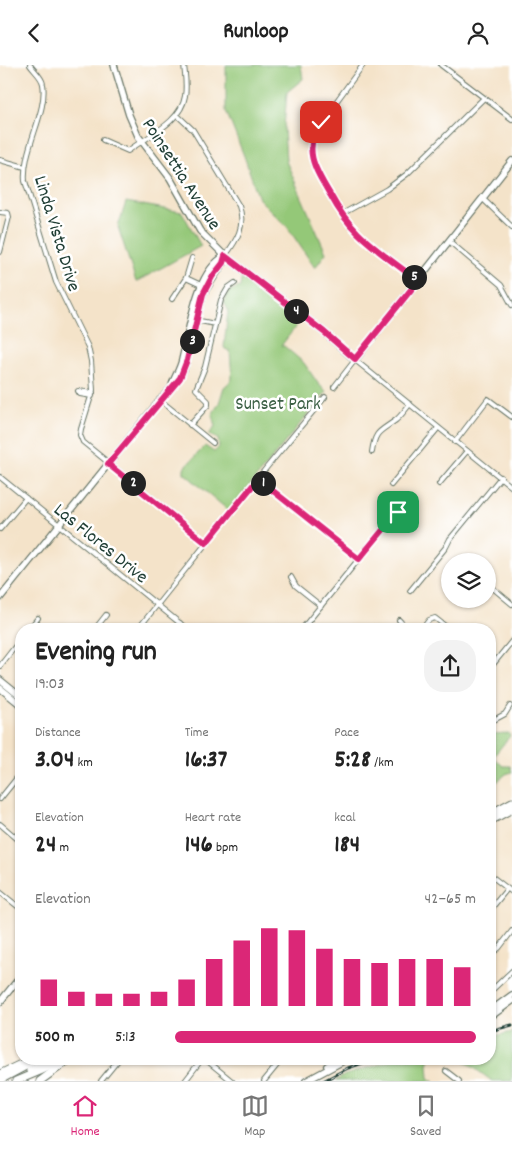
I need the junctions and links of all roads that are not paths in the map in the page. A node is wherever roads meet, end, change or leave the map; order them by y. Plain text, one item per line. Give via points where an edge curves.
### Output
1 (30, 65) edge
2 (114, 65) edge
3 (184, 65) edge
4 (364, 65) edge
5 (441, 65) edge
6 (484, 98) junction
7 (176, 115) junction
8 (512, 119) edge
9 (103, 140) dead end
10 (141, 141) junction
11 (0, 160) edge
12 (512, 161) edge
13 (25, 167) junction
14 (483, 199) junction
15 (0, 212) edge
16 (342, 214) junction
17 (512, 227) edge
18 (449, 241) junction
19 (210, 243) junction
20 (0, 253) edge
21 (225, 256) junction
22 (192, 258) dead end
23 (218, 259) junction
24 (186, 278) junction
25 (418, 281) junction
26 (235, 283) dead end
27 (201, 285) junction
28 (60, 293) junction
29 (54, 294) dead end
30 (172, 299) dead end
31 (512, 305) edge
32 (194, 320) junction
33 (215, 324) junction
34 (355, 359) junction
35 (334, 387) dead end
36 (325, 397) dead end
37 (160, 400) junction
38 (410, 404) junction
39 (512, 417) edge
40 (190, 425) junction
41 (438, 428) junction
42 (456, 442) junction
43 (213, 443) dead end
44 (467, 451) junction
45 (372, 452) dead end
46 (108, 464) junction
47 (0, 477) edge
48 (501, 477) junction
49 (258, 479) junction
50 (391, 485) dead end
51 (439, 485) dead end
52 (512, 487) edge
53 (26, 497) junction
54 (398, 512) dead end
55 (59, 525) junction
56 (0, 529) edge
57 (206, 543) junction
58 (359, 559) junction
59 (292, 577) dead end
60 (410, 591) dead end
61 (496, 592) edge
62 (0, 598) edge
63 (157, 604) junction
64 (512, 605) edge
65 (321, 606) junction
66 (106, 615) dead end
67 (38, 618) dead end
68 (400, 619) dead end
69 (34, 623) edge
70 (100, 623) edge
71 (143, 623) edge
72 (180, 623) edge
73 (307, 623) edge
74 (403, 623) edge
75 (427, 623) edge
76 (442, 623) edge
77 (512, 641) edge
78 (15, 647) edge
79 (510, 647) edge
80 (496, 660) edge
81 (0, 666) edge
82 (0, 680) edge
83 (0, 688) edge
84 (15, 693) edge
85 (15, 695) edge
86 (510, 706) dead end
87 (496, 719) edge
88 (15, 780) edge
89 (0, 799) edge
90 (512, 801) edge
91 (512, 809) edge
92 (496, 810) edge
93 (496, 818) edge
94 (0, 824) edge
95 (15, 836) edge
96 (496, 880) edge
97 (507, 889) junction
98 (0, 892) edge
99 (512, 892) edge
100 (496, 903) edge
101 (15, 904) edge
102 (512, 931) edge
103 (496, 950) edge
104 (512, 971) edge
105 (15, 983) edge
106 (496, 986) edge
107 (512, 995) edge
108 (1, 998) edge
109 (512, 1001) edge
110 (496, 1007) edge
111 (496, 1013) edge
112 (18, 1065) edge
113 (28, 1065) edge
114 (42, 1065) edge
115 (51, 1065) edge
116 (62, 1065) edge
117 (114, 1065) edge
118 (199, 1065) edge
119 (212, 1065) edge
120 (277, 1065) edge
121 (330, 1065) edge
122 (334, 1065) edge
123 (322, 1071) junction
124 (446, 1071) dead end
125 (0, 1073) edge
126 (0, 1080) edge
127 (14, 1081) edge
128 (40, 1081) edge
129 (101, 1081) edge
130 (185, 1081) edge
131 (232, 1081) edge
132 (264, 1081) edge
133 (306, 1081) edge
134 (459, 1081) edge

1 - 13 street, Linda Vista Drive via 42,82 43,92
2 - 10 main road, Poinsettia Avenue via 129,115
3 - 7 street via 185,97
4 - 16 street via 317,128 312,140 313,164
5 - 6 street
6 - 8 street
6 - 16 street via 407,174
7 - 10 street
7 - 21 street via 193,130 239,207 242,218 240,233
9 - 10 street via 128,151
10 - 19 main road, Poinsettia Avenue via 170,178 192,219
11 - 13 street
12 - 14 main road
13 - 28 street, Linda Vista Drive via 26,186
14 - 17 street
14 - 18 main road
15 - 20 street via 8,213 9,217
16 - 25 street via 360,235
18 - 25 main road
18 - 31 street via 501,285
19 - 21 main road, Poinsettia Avenue
19 - 23 main road
21 - 23 main road
21 - 32 main road via 205,288
21 - 34 main road, Poinsettia Avenue
22 - 24 street
23 - 27 main road
24 - 27 street
24 - 30 street
25 - 34 main road
26 - 33 street via 224,293
27 - 32 main road
28 - 29 street
28 - 46 street, Linda Vista Drive via 88,346 91,361 93,395 80,435 83,443
32 - 33 street
32 - 37 main road via 184,369
33 - 40 street via 196,389 208,405
34 - 35 street
34 - 38 street, Poinsettia Avenue
36 - 49 street
37 - 40 street
37 - 46 main road
38 - 41 street, Poinsettia Avenue
38 - 45 street via 398,418 376,434
39 - 42 street via 488,399
40 - 43 street
41 - 42 street, Poinsettia Avenue
41 - 50 street
42 - 44 street, Poinsettia Avenue
44 - 48 street, Poinsettia Avenue
44 - 51 street
46 - 55 main road
46 - 57 street
47 - 53 street, Las Flores Drive
48 - 52 street, Poinsettia Avenue
48 - 60 street
49 - 57 street
49 - 58 street
53 - 55 street, Las Flores Drive
53 - 56 street
54 - 58 street
55 - 62 main road
55 - 63 street, Las Flores Drive
57 - 63 street
58 - 65 street
59 - 65 street via 296,586
61 - 64 street
63 - 71 street
63 - 72 street, Las Flores Drive
65 - 73 street
66 - 70 street
67 - 69 street
68 - 74 street
75 - 76 street via 435,618
77 - 79 street
78 - 81 street
79 - 80 street
82 - 84 main road
83 - 85 main road
86 - 87 street via 505,714
88 - 89 street
90 - 92 highway
91 - 93 highway
94 - 95 street
96 - 97 street
97 - 99 street
97 - 100 street
98 - 101 street
102 - 103 street
104 - 106 street
105 - 108 main road
107 - 110 main road
109 - 111 main road
112 - 125 highway
113 - 126 highway
114 - 127 highway
115 - 127 highway
116 - 128 highway
117 - 129 street
118 - 130 street
119 - 131 street
120 - 132 street
121 - 123 main road
122 - 123 main road
123 - 133 main road
124 - 134 street

